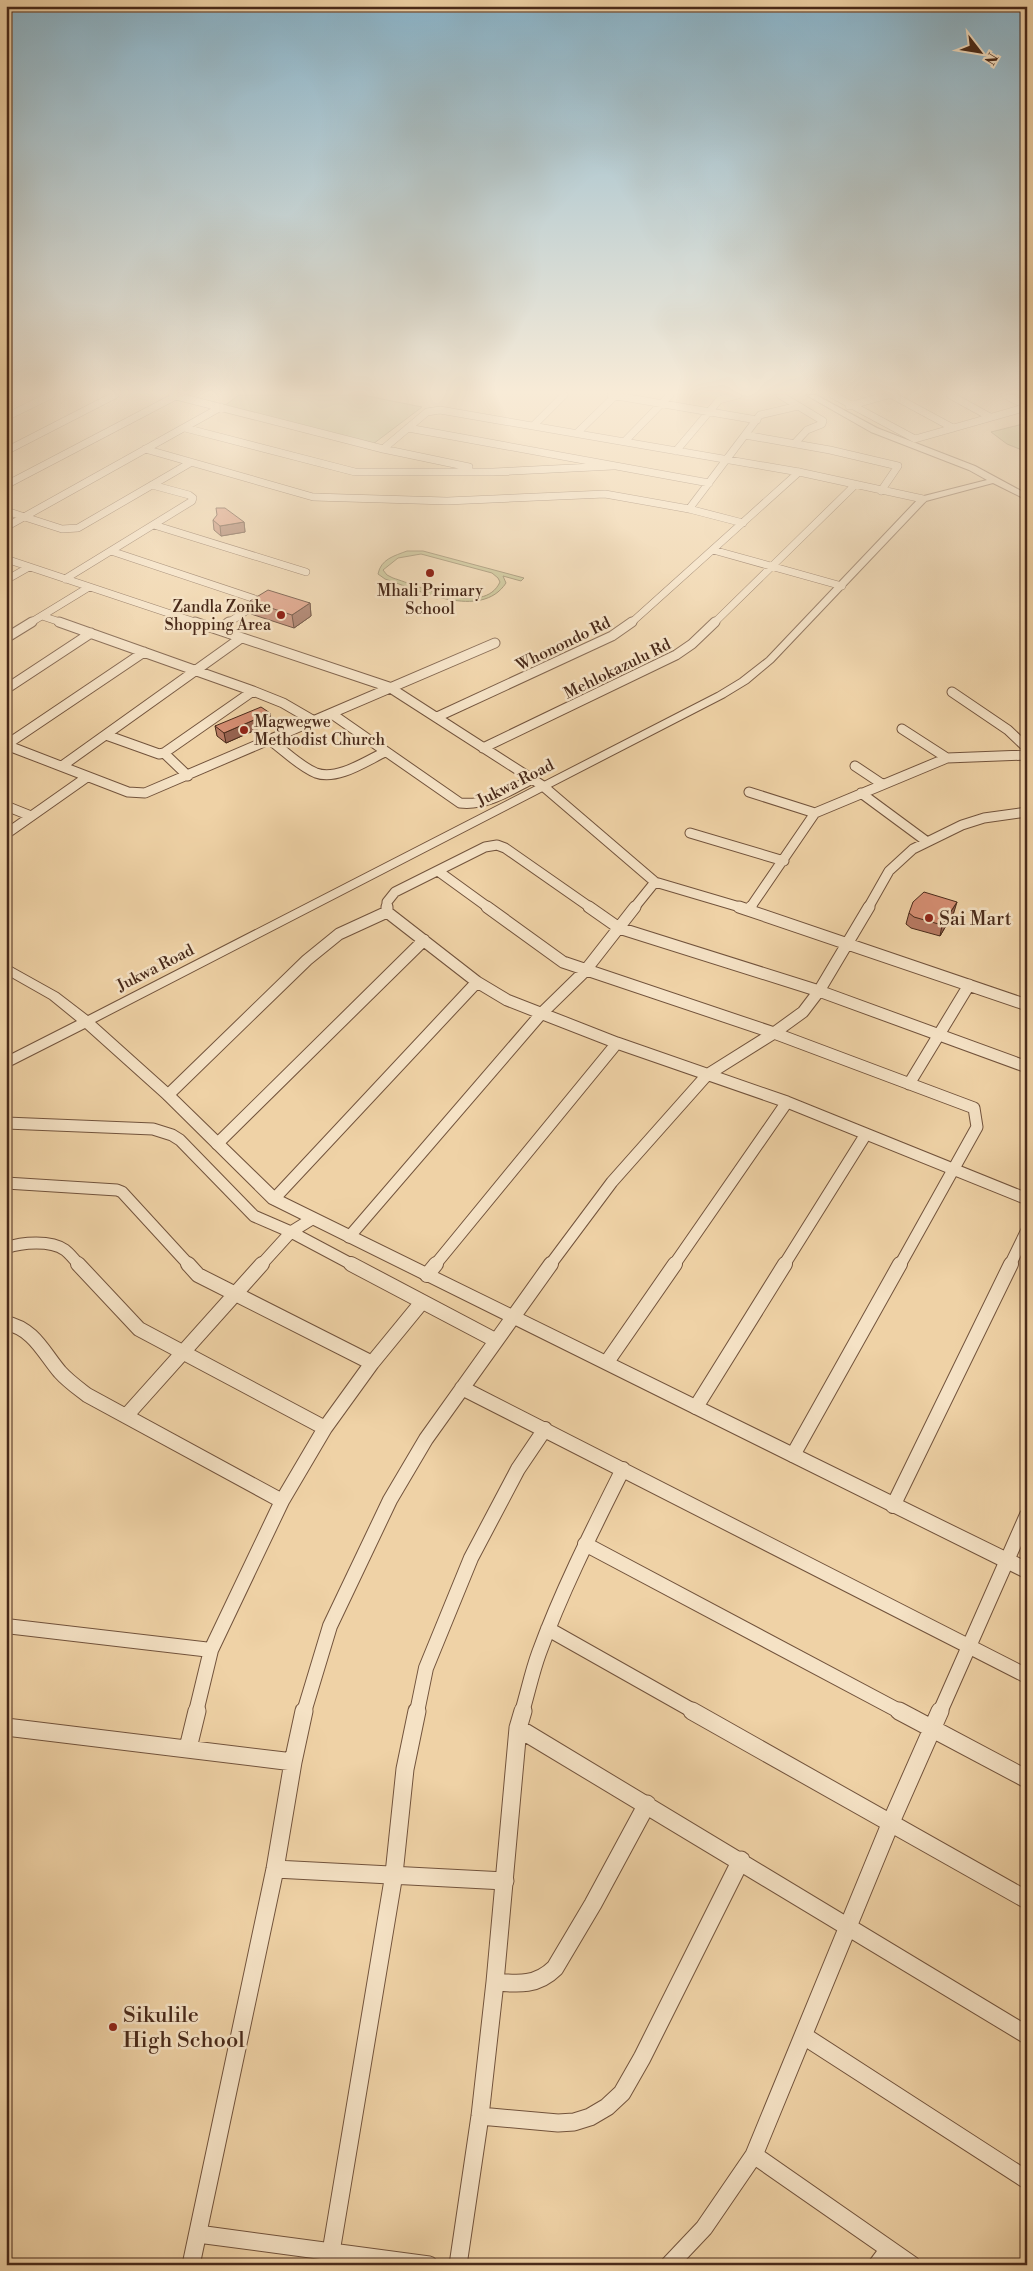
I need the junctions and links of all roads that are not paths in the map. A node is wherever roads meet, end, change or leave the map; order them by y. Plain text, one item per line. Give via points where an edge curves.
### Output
1 (53, 501) edge
2 (124, 501) edge
3 (192, 501) edge
4 (648, 501) edge
5 (695, 501) edge
6 (767, 501) edge
7 (839, 501) edge
8 (920, 501) edge
9 (689, 509) junction
10 (6, 511) edge
11 (24, 517) junction
12 (743, 523) junction
13 (154, 525) junction
14 (6, 527) edge
15 (714, 550) junction
16 (111, 551) junction
17 (6, 559) edge
18 (29, 567) junction
19 (773, 567) junction
20 (306, 572) dead end
21 (65, 579) junction
22 (6, 580) edge
23 (89, 586) junction
24 (842, 586) junction
25 (42, 616) junction
26 (219, 629) junction
27 (91, 633) junction
28 (6, 638) edge
29 (241, 638) junction
30 (495, 643) dead end
31 (144, 652) junction
32 (196, 669) junction
33 (389, 687) junction
34 (6, 689) edge
35 (253, 691) junction
36 (952, 692) dead end
37 (332, 714) junction
38 (437, 717) junction
39 (314, 721) junction
40 (902, 729) dead end
41 (106, 735) junction
42 (272, 741) junction
43 (483, 748) junction
44 (1027, 748) edge
45 (385, 752) junction
46 (164, 753) junction
47 (1027, 755) edge
48 (946, 758) junction
49 (62, 766) junction
50 (855, 766) dead end
51 (188, 776) junction
52 (87, 777) junction
53 (532, 779) junction
54 (882, 784) junction
55 (543, 786) junction
56 (748, 792) dead end
57 (861, 793) junction
58 (6, 806) edge
59 (1027, 812) edge
60 (815, 813) junction
61 (31, 816) junction
62 (690, 833) dead end
63 (6, 834) edge
64 (926, 840) junction
65 (784, 861) junction
66 (438, 871) junction
67 (655, 882) junction
68 (748, 910) junction
69 (387, 912) junction
70 (619, 928) junction
71 (424, 940) junction
72 (848, 943) junction
73 (6, 968) edge
74 (585, 971) junction
75 (477, 982) junction
76 (969, 985) junction
77 (819, 991) junction
78 (1027, 1005) edge
79 (541, 1014) junction
80 (86, 1021) junction
81 (774, 1034) junction
82 (941, 1034) junction
83 (617, 1043) junction
84 (6, 1063) edge
85 (1027, 1067) edge
86 (707, 1075) junction
87 (910, 1084) junction
88 (168, 1095) junction
89 (787, 1102) junction
90 (6, 1123) edge
91 (866, 1134) junction
92 (217, 1144) junction
93 (951, 1170) junction
94 (6, 1183) edge
95 (1027, 1198) edge
96 (274, 1199) junction
97 (312, 1219) junction
98 (1027, 1230) edge
99 (291, 1232) junction
100 (348, 1237) junction
101 (6, 1248) edge
102 (427, 1275) junction
103 (236, 1293) junction
104 (422, 1302) junction
105 (514, 1316) junction
106 (6, 1323) edge
107 (495, 1340) junction
108 (181, 1352) junction
109 (608, 1362) junction
110 (372, 1363) junction
111 (462, 1388) junction
112 (696, 1407) junction
113 (126, 1416) junction
114 (325, 1428) junction
115 (545, 1429) junction
116 (793, 1455) junction
117 (623, 1469) junction
118 (282, 1501) junction
119 (892, 1506) junction
120 (1027, 1515) edge
121 (585, 1544) junction
122 (1008, 1561) junction
123 (1027, 1571) edge
124 (6, 1626) edge
125 (548, 1629) junction
126 (970, 1647) junction
127 (211, 1650) junction
128 (1027, 1676) edge
129 (6, 1727) edge
130 (932, 1727) junction
131 (518, 1728) junction
132 (188, 1748) junction
133 (293, 1762) junction
134 (1027, 1779) edge
135 (647, 1804) junction
136 (891, 1822) junction
137 (741, 1860) junction
138 (275, 1869) junction
139 (394, 1874) junction
140 (505, 1881) junction
141 (1027, 1900) edge
142 (848, 1928) junction
143 (496, 1982) junction
144 (1027, 2035) edge
145 (804, 2036) junction
146 (480, 2116) junction
147 (754, 2155) junction
148 (1027, 2180) edge
149 (198, 2234) junction
150 (889, 2249) junction
151 (331, 2252) junction
152 (191, 2265) edge
153 (428, 2265) edge
154 (458, 2265) edge
155 (669, 2265) edge
156 (877, 2265) edge
157 (912, 2265) edge

1 - 11 street
2 - 11 street via 78,528 62,529
3 - 13 street
4 - 9 street
5 - 9 street
6 - 12 street, Whonondo Rd
7 - 19 street, Mehlokazulu Rd
8 - 24 street, Jukwa Road
9 - 12 street
10 - 11 street
11 - 14 street
12 - 15 street, Whonondo Rd
13 - 16 street
13 - 20 street
15 - 19 street
15 - 38 street, Whonondo Rd via 628,626 612,636
16 - 21 street
16 - 26 street via 261,601
17 - 18 street
18 - 21 street
18 - 22 street
19 - 24 street
19 - 43 street, Mehlokazulu Rd via 692,644 676,655
21 - 23 street
23 - 25 street
23 - 26 street
24 - 55 street, Jukwa Road via 770,660 744,681
25 - 27 street
25 - 28 street
26 - 29 street
27 - 31 street
27 - 34 street
29 - 32 street
29 - 33 street
30 - 33 street
31 - 32 street
31 - 49 street via 6,745
32 - 35 street
32 - 41 street
33 - 37 street
33 - 38 street
35 - 39 street
35 - 46 street
36 - 44 street via 1008,730
37 - 39 street
37 - 45 street
38 - 43 street
39 - 42 street
40 - 48 street
41 - 46 street
41 - 49 street
42 - 45 street via 316,773 325,775 335,774
42 - 51 street
43 - 53 street
45 - 53 street via 460,803 470,806 480,805
46 - 51 street
47 - 48 street
48 - 54 street
49 - 52 street
50 - 54 street
51 - 52 street via 146,793 128,792
52 - 61 street
53 - 55 street
54 - 57 street
55 - 67 street
55 - 80 street, Jukwa Road
56 - 60 street
57 - 60 street
57 - 64 street
58 - 61 street
59 - 64 street via 984,818
60 - 65 street
61 - 63 street
62 - 65 street
64 - 72 street via 889,871
65 - 68 street
66 - 69 street via 395,892 387,902
66 - 70 street via 485,847 497,845
66 - 74 street via 548,952
67 - 68 street
67 - 70 street
68 - 72 street
69 - 71 street
69 - 88 street via 340,934 307,960
70 - 74 street
70 - 77 street
71 - 75 street
71 - 92 street
72 - 76 street
72 - 77 street
73 - 80 street via 54,996
74 - 79 street
74 - 81 street
75 - 79 street via 507,1000
75 - 96 street
76 - 78 street
76 - 82 street
77 - 81 street via 803,1012
77 - 82 street
79 - 83 street
79 - 100 street
80 - 84 street, Jukwa Road
80 - 88 street
81 - 86 street
81 - 87 street
82 - 85 street
82 - 87 street
83 - 86 street
83 - 102 street
86 - 89 street
86 - 105 street via 612,1182
87 - 93 street via 974,1108 977,1127
88 - 92 street
89 - 91 street
89 - 109 street
90 - 99 street via 161,1130 180,1140 254,1216
91 - 93 street
91 - 112 street
92 - 96 street
93 - 95 street
93 - 116 street
94 - 103 street via 122,1192 193,1271
96 - 97 street
97 - 99 street
97 - 100 street
98 - 119 street
99 - 103 street
99 - 104 street
100 - 102 street
101 - 108 street via 18,1243 65,1250 139,1329
102 - 105 street
103 - 108 street
103 - 110 street
104 - 107 street
104 - 110 street
105 - 107 street
105 - 109 street
106 - 113 street via 24,1327 68,1380
107 - 111 street
108 - 113 street
108 - 114 street
109 - 112 street
110 - 114 street
111 - 115 street
111 - 133 street via 426,1439 390,1500 330,1626 308,1694
112 - 116 street
113 - 118 street
114 - 118 street
115 - 117 street
115 - 139 street via 518,1469 470,1558 426,1668 405,1770
116 - 119 street
117 - 121 street
117 - 126 street
118 - 127 street
119 - 122 street
120 - 122 street
121 - 125 street
121 - 130 street
122 - 123 street
122 - 126 street
124 - 127 street
125 - 131 street
125 - 136 street
126 - 128 street
126 - 130 street
127 - 132 street
129 - 132 street
130 - 134 street
130 - 136 street
131 - 135 street
131 - 140 street
132 - 133 street
133 - 138 street
135 - 137 street
135 - 143 street via 555,1968 548,1976 529,1985
136 - 141 street
136 - 142 street
137 - 142 street
137 - 146 street via 622,2093 607,2107 574,2122 558,2124
138 - 139 street
138 - 149 street
139 - 140 street
139 - 151 street
140 - 143 street
142 - 144 street
142 - 145 street
143 - 146 street
145 - 147 street
145 - 148 street
146 - 154 street
147 - 150 street
147 - 155 street via 704,2228
149 - 151 street
149 - 152 street
150 - 156 street
150 - 157 street
151 - 153 street

